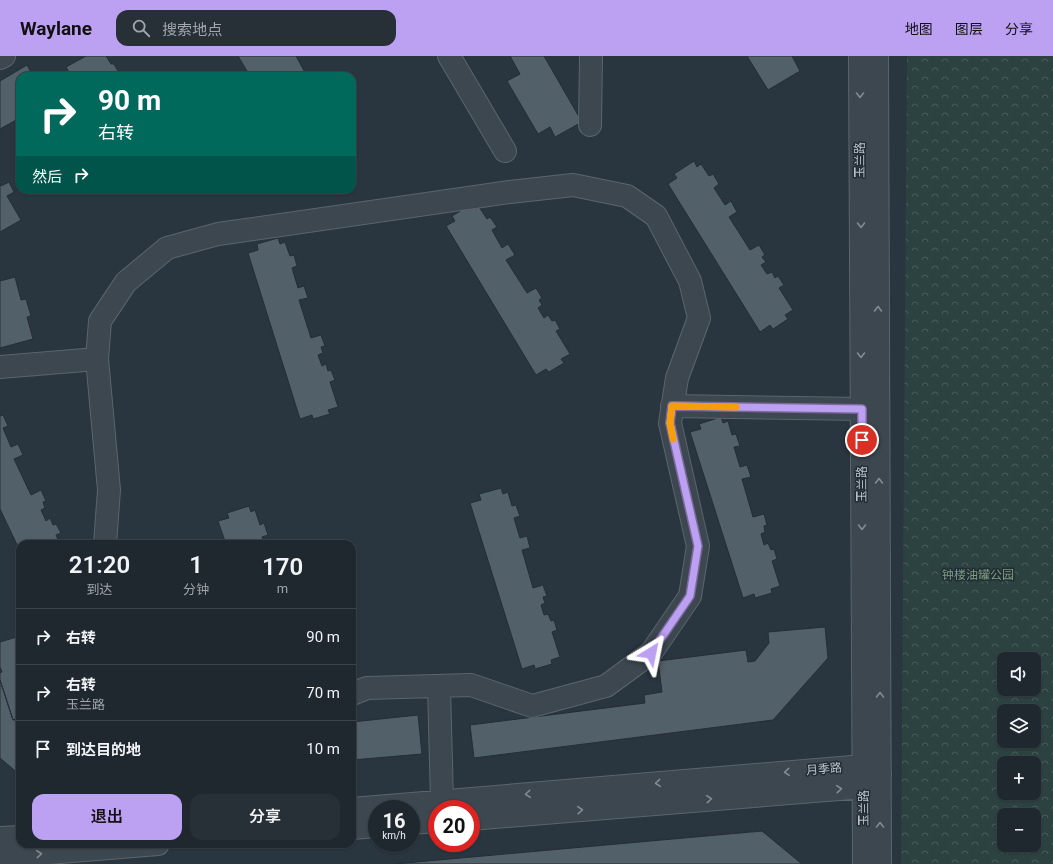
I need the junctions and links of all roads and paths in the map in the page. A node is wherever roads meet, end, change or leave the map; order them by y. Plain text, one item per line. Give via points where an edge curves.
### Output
1 (4, 56) edge
2 (449, 56) edge
3 (591, 56) edge
4 (860, 56) edge
5 (877, 56) edge
6 (0, 58) edge
7 (590, 125) dead end
8 (505, 151) dead end
9 (97, 359) junction
10 (0, 368) edge
11 (672, 406) junction
12 (862, 409) junction
13 (105, 540) edge
14 (439, 686) junction
15 (356, 692) edge
16 (869, 775) junction
17 (440, 800) edge
18 (480, 808) edge
19 (356, 809) edge
20 (428, 811) edge
21 (480, 818) edge
22 (368, 827) edge
23 (356, 828) edge
24 (16, 836) edge
25 (0, 838) edge
26 (109, 848) edge
27 (0, 857) edge
28 (864, 864) edge
29 (880, 864) edge

1 - 6 street
2 - 8 street
3 - 7 street
4 -> 12 street, 玉兰路
16 -> 5 street, 玉兰路
9 - 10 street
9 - 11 street via 100,321 126,282 167,248 218,234 573,185 627,196 656,216 690,281 699,318 677,378
9 - 13 street via 109,490
11 - 12 street
11 - 14 street via 670,423 698,546 690,596 651,653 606,686 532,706 472,685
12 -> 16 street, 玉兰路
14 - 15 street via 367,688
14 - 17 street
16 -> 18 street, 月季路
21 -> 16 street, 月季路
16 - 28 street, 玉兰路
29 -> 16 street, 玉兰路
19 - 20 street, 月季路
22 - 23 street
24 - 25 street
27 -> 26 street

